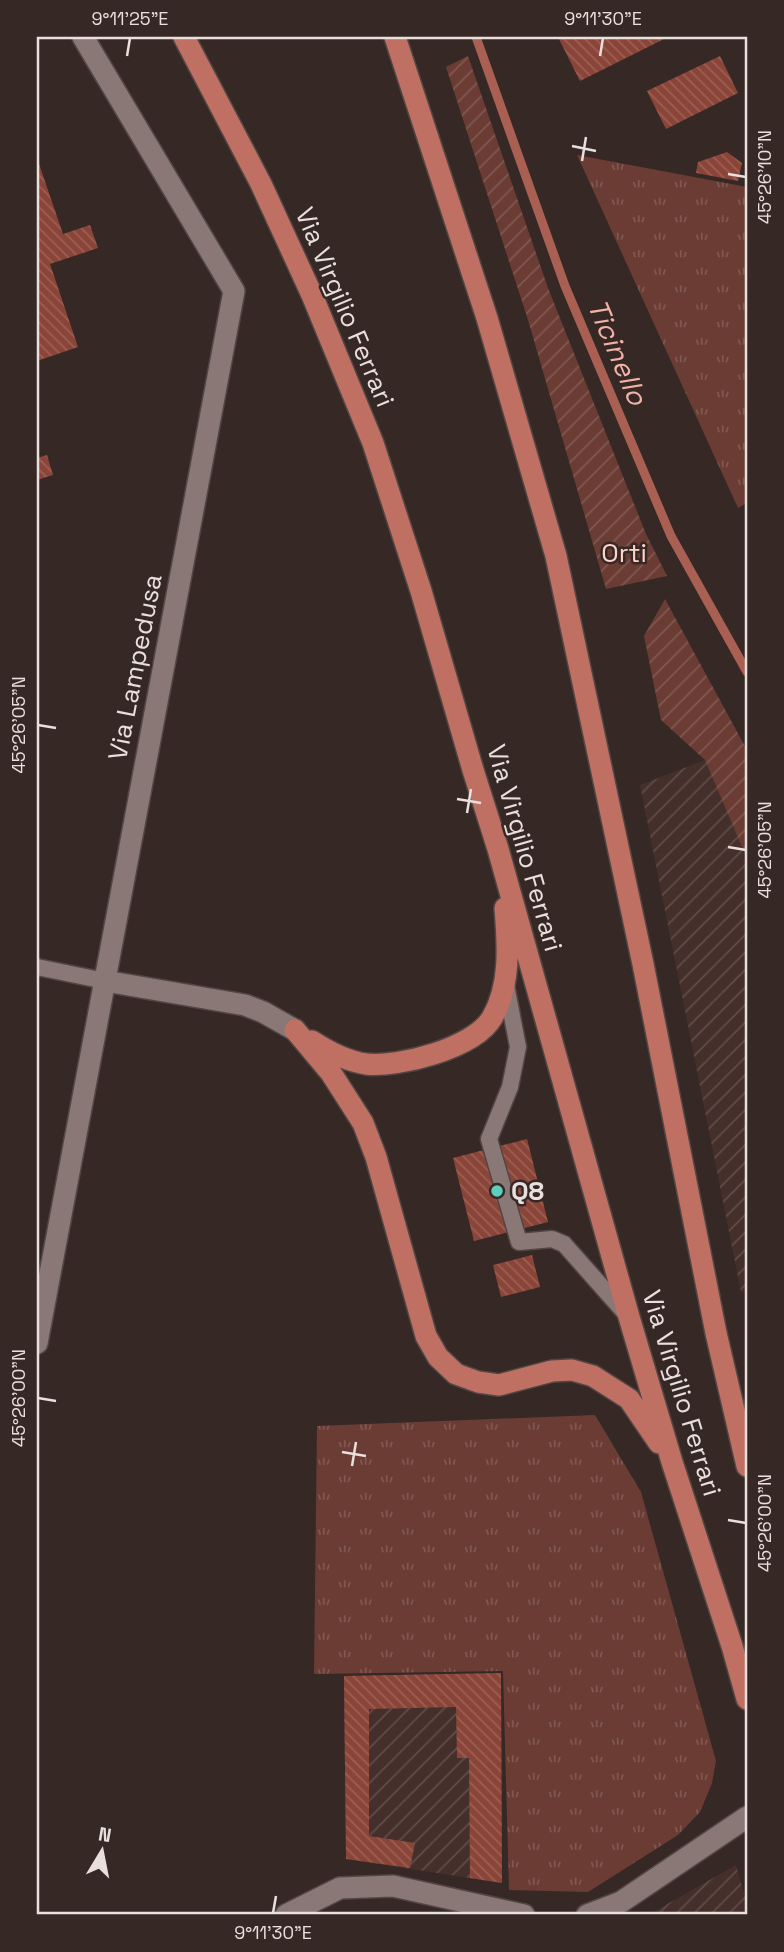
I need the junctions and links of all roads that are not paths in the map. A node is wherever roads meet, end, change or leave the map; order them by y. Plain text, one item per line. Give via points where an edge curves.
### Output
1 (83, 37) edge
2 (395, 37) edge
3 (185, 38) edge
4 (498, 849) junction
5 (37, 967) edge
6 (505, 979) junction
7 (105, 981) junction
8 (295, 1030) junction
9 (629, 1317) junction
10 (37, 1343) edge
11 (672, 1462) junction
12 (747, 1466) edge
13 (747, 1699) edge
14 (747, 1816) edge
15 (286, 1915) edge
16 (524, 1915) edge
17 (587, 1915) edge

1 - 7 street, Via Lampedusa via 234,291
2 - 12 main road, Via Virgilio Ferrari via 487,318 556,556
3 - 4 main road, Via Virgilio Ferrari via 313,295 373,443
4 - 6 main road via 508,946
4 - 9 main road, Via Virgilio Ferrari
5 - 7 lane
6 - 8 main road via 484,1029 458,1046 393,1065 340,1057
6 - 9 lane via 518,1047 510,1087 489,1139 519,1242 552,1239 564,1244
7 - 8 street via 245,1006
7 - 10 street, Via Lampedusa
8 - 11 main road via 331,1073 363,1123 426,1336 438,1357 456,1374 499,1385 552,1371 593,1376 629,1399
9 - 11 main road, Via Virgilio Ferrari
11 - 13 main road, Via Virgilio Ferrari
14 - 17 street via 621,1902
15 - 16 street via 340,1888 393,1886

